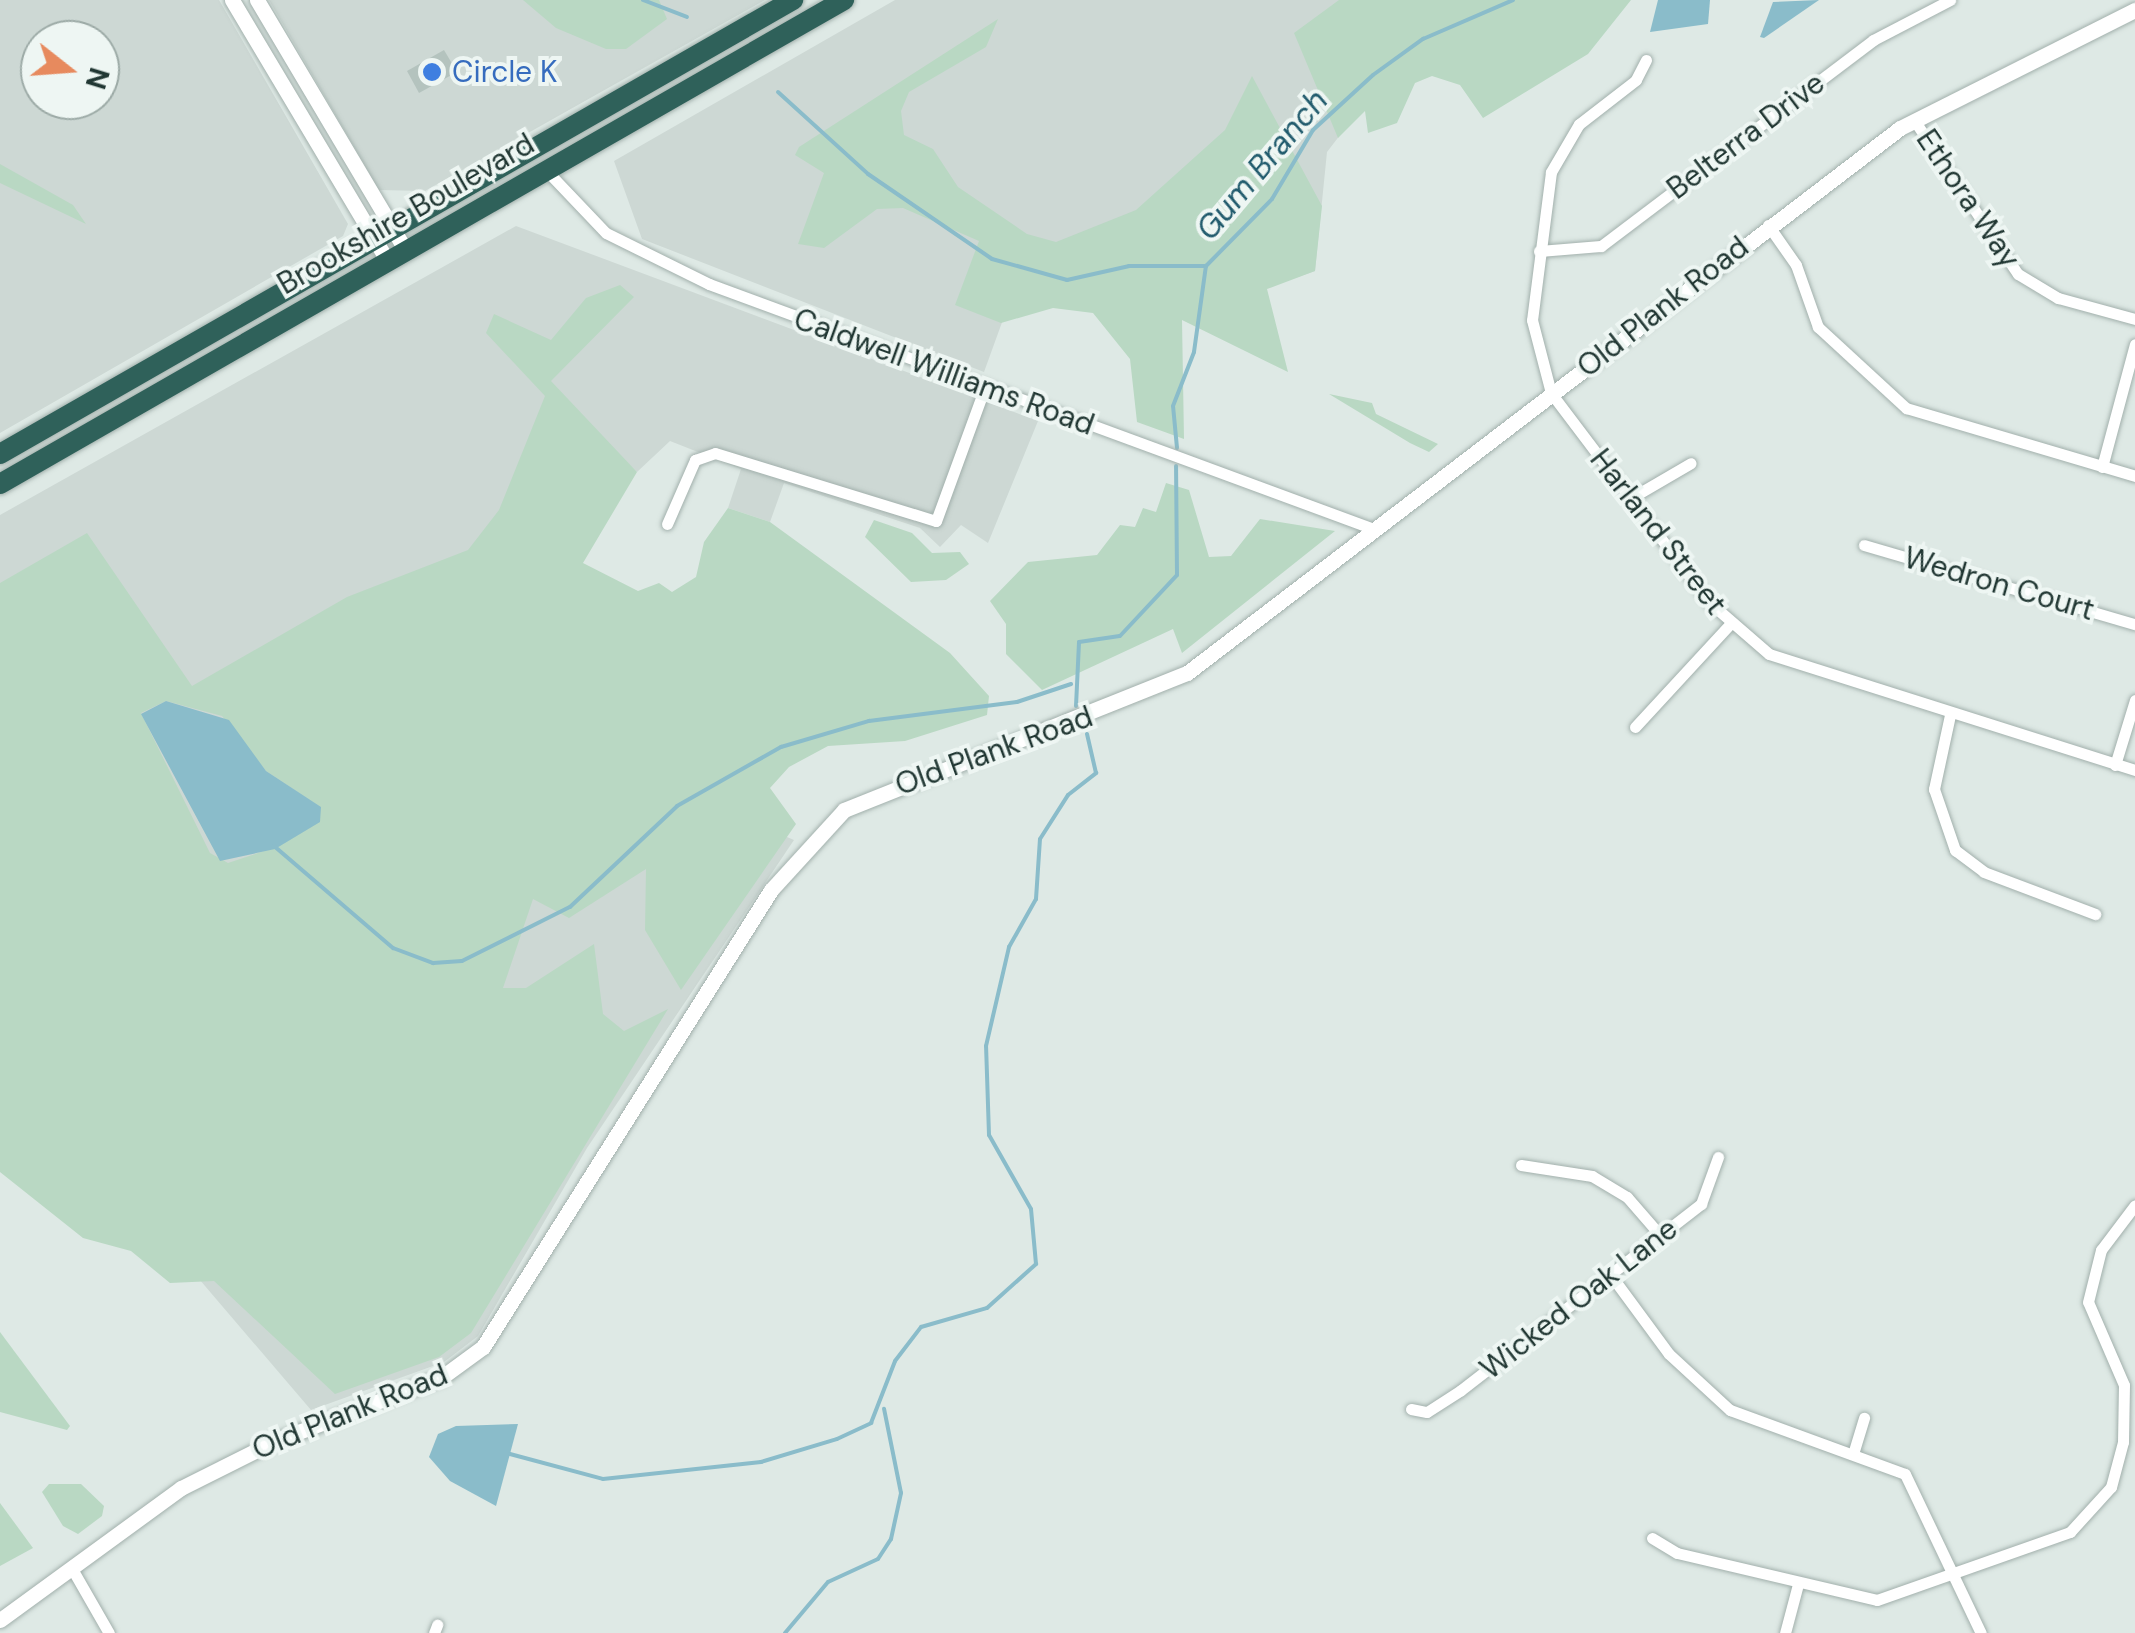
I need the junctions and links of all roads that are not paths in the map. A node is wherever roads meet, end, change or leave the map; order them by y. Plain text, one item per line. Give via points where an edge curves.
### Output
1 (232, 0) edge
2 (257, 0) edge
3 (793, 0) edge
4 (844, 0) edge
5 (1950, 0) edge
6 (2135, 10) edge
7 (687, 60) junction
8 (1646, 60) dead end
9 (1914, 120) junction
10 (523, 153) junction
11 (546, 169) junction
12 (452, 222) junction
13 (1768, 225) junction
14 (384, 234) junction
15 (1539, 251) junction
16 (396, 255) junction
17 (242, 316) junction
18 (2135, 320) edge
19 (2135, 344) edge
20 (128, 380) junction
21 (985, 388) junction
22 (1551, 393) junction
23 (140, 402) junction
24 (0, 454) edge
25 (1690, 463) dead end
26 (2102, 467) junction
27 (2135, 476) edge
28 (0, 483) edge
29 (1630, 498) junction
30 (666, 524) dead end
31 (1372, 528) junction
32 (1864, 545) dead end
33 (1730, 624) junction
34 (2135, 624) edge
35 (2135, 700) edge
36 (1950, 715) junction
37 (1635, 727) dead end
38 (2116, 764) junction
39 (2135, 770) edge
40 (2095, 914) dead end
41 (1718, 1157) dead end
42 (1521, 1164) dead end
43 (2135, 1205) edge
44 (1660, 1235) junction
45 (1610, 1274) junction
46 (1411, 1408) dead end
47 (1864, 1418) dead end
48 (1853, 1454) junction
49 (1652, 1538) dead end
50 (71, 1567) junction
51 (1956, 1574) junction
52 (1798, 1584) junction
53 (0, 1620) edge
54 (109, 1633) edge
55 (1785, 1633) edge
56 (1981, 1633) edge

1 - 14 street
2 - 14 street
3 - 7 highway, Brookshire Boulevard
4 - 11 highway, Brookshire Boulevard
5 - 15 street, Belterra Drive via 1873,40 1602,246
6 - 9 street, Old Plank Road
7 - 10 highway, Brookshire Boulevard
7 - 11 highway
8 - 15 street, Harland Street via 1561,150
9 - 13 street, Old Plank Road
9 - 18 street, Ethora Way via 2018,274 2058,298
10 - 12 highway via 524,170
10 - 14 highway, Brookshire Boulevard
11 - 12 highway, Brookshire Boulevard
11 - 21 street, Caldwell Williams Road via 598,226 658,262
12 - 16 highway, Brookshire Boulevard
13 - 22 street, Old Plank Road
13 - 26 street via 1796,265 1818,327 1906,408
14 - 16 street
14 - 17 highway, Brookshire Boulevard
15 - 22 street, Harland Street via 1532,348
16 - 23 highway, Brookshire Boulevard
17 - 20 highway, Brookshire Boulevard
17 - 23 highway via 144,386
19 - 26 street
20 - 24 highway, Brookshire Boulevard
20 - 28 highway via 116,403
21 - 30 street via 936,521 714,454 695,460
21 - 31 street, Caldwell Williams Road
22 - 29 street, Harland Street
22 - 31 street, Old Plank Road
23 - 28 highway, Brookshire Boulevard
25 - 29 street
26 - 27 street
29 - 33 street, Harland Street
31 - 50 street, Old Plank Road via 1187,673 1044,736 870,796 828,822 750,921 483,1347 442,1378 190,1483
32 - 34 street, Wedron Court
33 - 36 street, Harland Street via 1795,668
33 - 37 street
35 - 38 street
36 - 38 street, Harland Street
36 - 40 street via 1934,789 1955,850 1984,872
38 - 39 street, Harland Street
41 - 44 street, Wicked Oak Lane via 1701,1204
42 - 44 street via 1592,1176 1627,1197
43 - 51 street via 2100,1250 2089,1290 2124,1385 2110,1488 2070,1532
44 - 45 street, Wicked Oak Lane
45 - 46 street, Wicked Oak Lane via 1461,1390 1427,1412
45 - 48 street via 1670,1354 1730,1410
47 - 48 street
48 - 51 street via 1905,1474
49 - 52 street
50 - 53 street, Old Plank Road
50 - 54 street
51 - 52 street via 1877,1600
51 - 56 street
52 - 55 street

